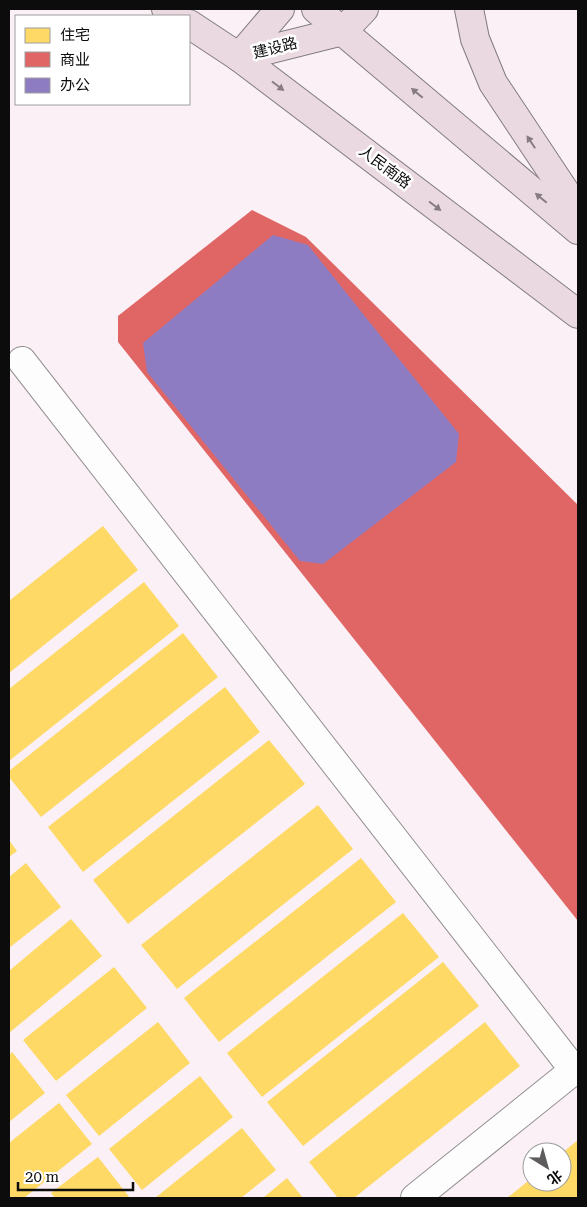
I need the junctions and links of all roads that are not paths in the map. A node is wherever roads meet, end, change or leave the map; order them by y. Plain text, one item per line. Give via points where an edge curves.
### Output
1 (201, 9) edge
2 (280, 9) edge
3 (316, 9) edge
4 (364, 9) edge
5 (469, 9) edge
6 (190, 25) edge
7 (343, 31) junction
8 (239, 57) junction
9 (578, 211) edge
10 (578, 230) edge
11 (578, 314) edge
12 (22, 361) dead end
13 (576, 1068) edge
14 (415, 1198) edge

1 - 8 main road
2 - 8 main road, 建设路
3 - 7 main road
4 - 7 main road
9 -> 5 main road via 494,83 475,39
6 - 8 main road, 人民南路
7 - 8 main road, 建设路
10 -> 7 main road
8 -> 11 main road, 人民南路
12 - 13 street
13 - 14 street

